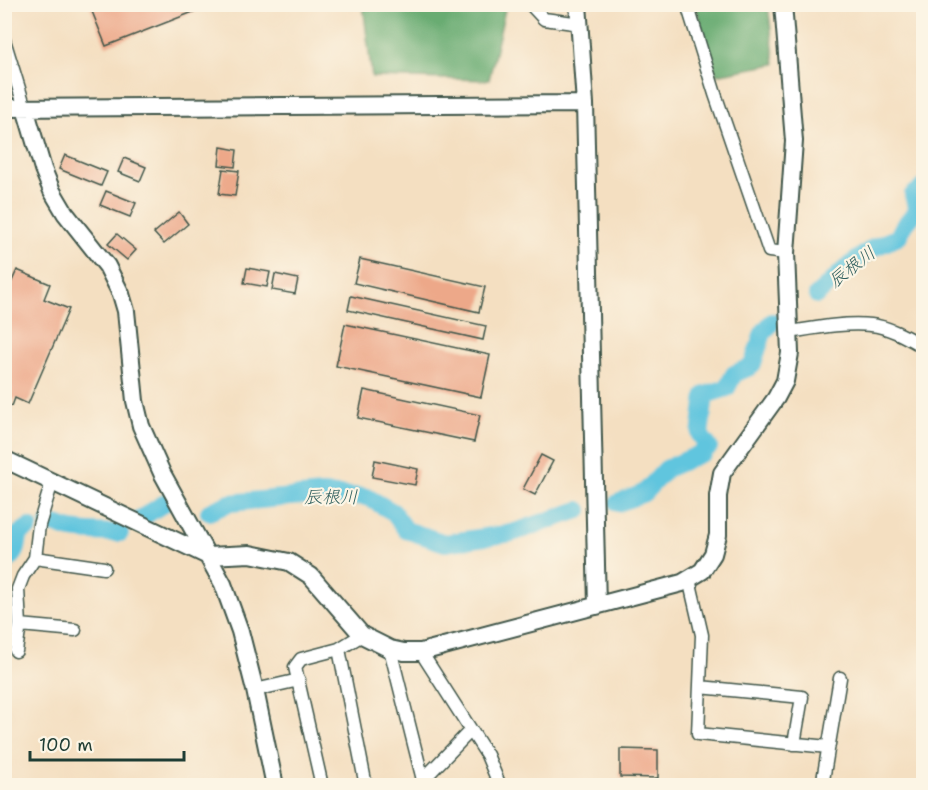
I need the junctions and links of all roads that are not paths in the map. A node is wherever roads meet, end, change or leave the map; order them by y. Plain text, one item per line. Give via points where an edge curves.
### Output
1 (530, 4) edge
2 (578, 4) edge
3 (687, 4) edge
4 (783, 4) edge
5 (580, 24) junction
6 (4, 40) edge
7 (585, 104) junction
8 (4, 108) edge
9 (25, 108) junction
10 (786, 253) junction
11 (790, 332) junction
12 (924, 347) edge
13 (4, 459) edge
14 (52, 482) junction
15 (208, 556) junction
16 (35, 558) junction
17 (104, 568) dead end
18 (689, 579) junction
19 (597, 606) junction
20 (20, 625) junction
21 (75, 630) dead end
22 (362, 635) junction
23 (339, 649) junction
24 (390, 649) junction
25 (16, 651) dead end
26 (421, 652) junction
27 (840, 678) dead end
28 (299, 680) junction
29 (700, 687) junction
30 (255, 690) junction
31 (471, 730) junction
32 (794, 744) junction
33 (828, 747) junction
34 (420, 783) edge
35 (275, 786) edge
36 (322, 786) edge
37 (366, 786) edge
38 (500, 786) edge
39 (822, 786) edge

1 - 5 street via 544,19
2 - 5 street
3 - 10 street via 769,251
4 - 10 street via 794,141
5 - 7 street
6 - 9 street
7 - 9 street
7 - 19 street
8 - 9 street
9 - 15 street via 52,191 107,266 122,294 141,426
10 - 11 street
11 - 12 street via 872,325
11 - 18 street via 785,381 722,473 713,554 702,571
13 - 14 street
14 - 15 street
14 - 16 street via 39,525
15 - 22 street via 250,554 289,562 311,576
15 - 30 street via 224,584
16 - 17 street
16 - 20 street via 18,589
18 - 19 street
18 - 29 street via 702,635
19 - 26 street
20 - 21 street
20 - 25 street
22 - 23 street
22 - 24 street
23 - 28 street via 302,658 295,667
23 - 37 street
24 - 26 street
24 - 34 street
26 - 31 street
27 - 33 street
28 - 30 street
28 - 36 street
29 - 32 street via 698,734
29 - 32 street via 802,697
30 - 35 street
31 - 34 street
31 - 38 street
32 - 33 street
33 - 39 street

